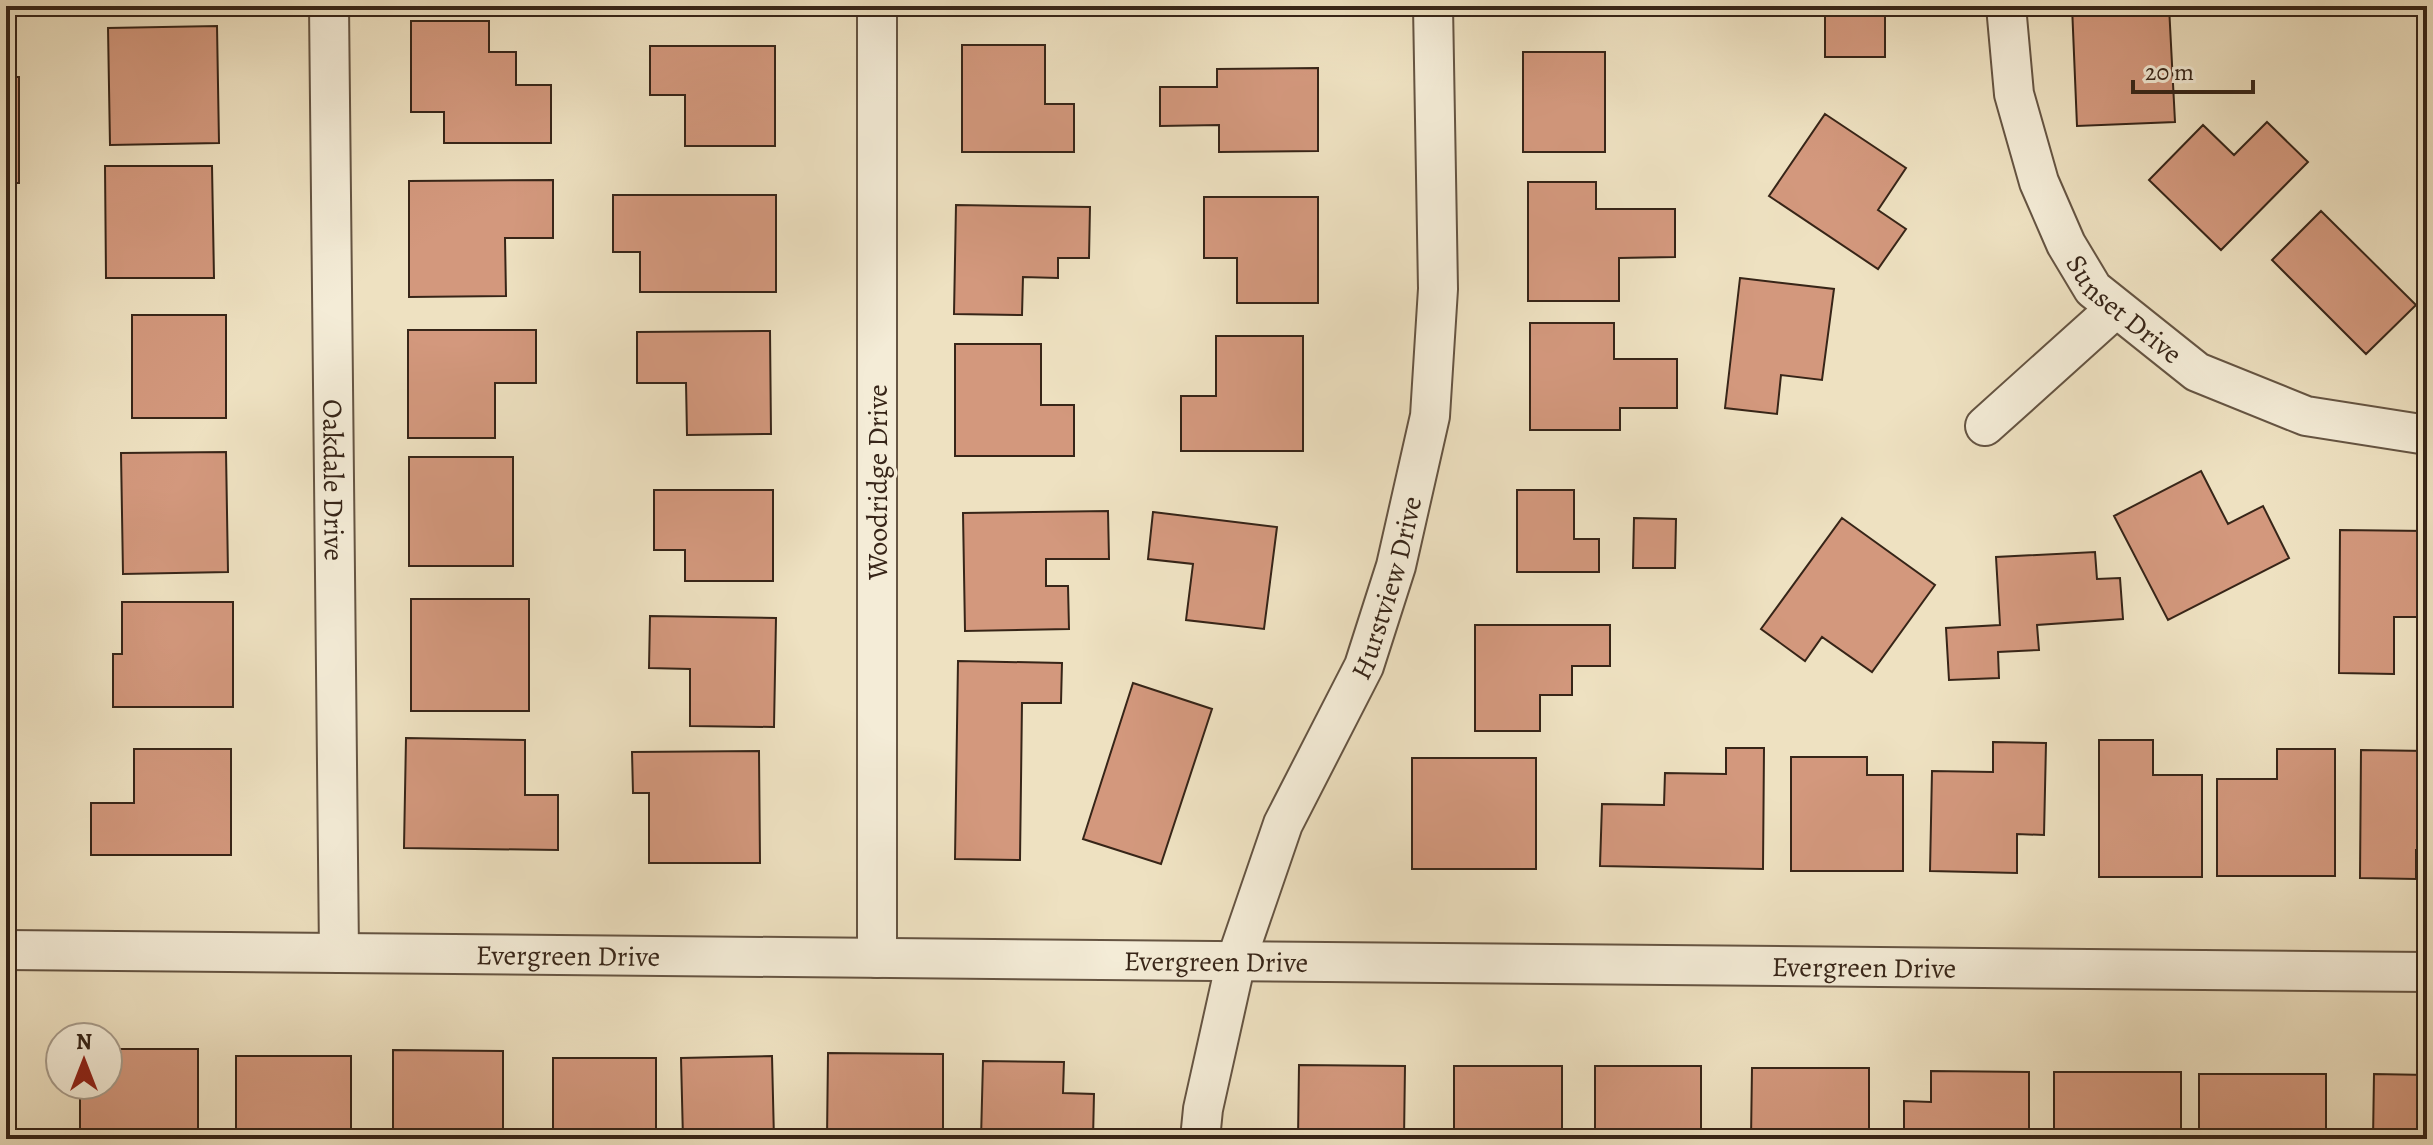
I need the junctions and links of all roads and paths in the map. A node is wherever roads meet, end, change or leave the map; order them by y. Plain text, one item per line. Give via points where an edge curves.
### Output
1 (329, 6) edge
2 (877, 6) edge
3 (1433, 6) edge
4 (2006, 6) edge
5 (2115, 309) junction
6 (1985, 426) dead end
7 (2427, 435) edge
8 (6, 950) edge
9 (339, 953) junction
10 (877, 958) junction
11 (1236, 961) junction
12 (2427, 972) edge
13 (1200, 1139) edge

1 - 9 street, Oakdale Drive
2 - 10 street, Woodridge Drive
3 - 11 street, Hurstview Drive via 1438,289 1430,416 1396,566 1364,666 1283,824
4 - 5 street, Sunset Drive via 2014,94 2039,182 2066,244 2093,289
5 - 6 street
5 - 7 street, Sunset Drive via 2197,372 2306,416
8 - 9 street, Evergreen Drive
9 - 10 street, Evergreen Drive
10 - 11 street, Evergreen Drive
11 - 12 street, Evergreen Drive
11 - 13 street, Hurstview Drive

